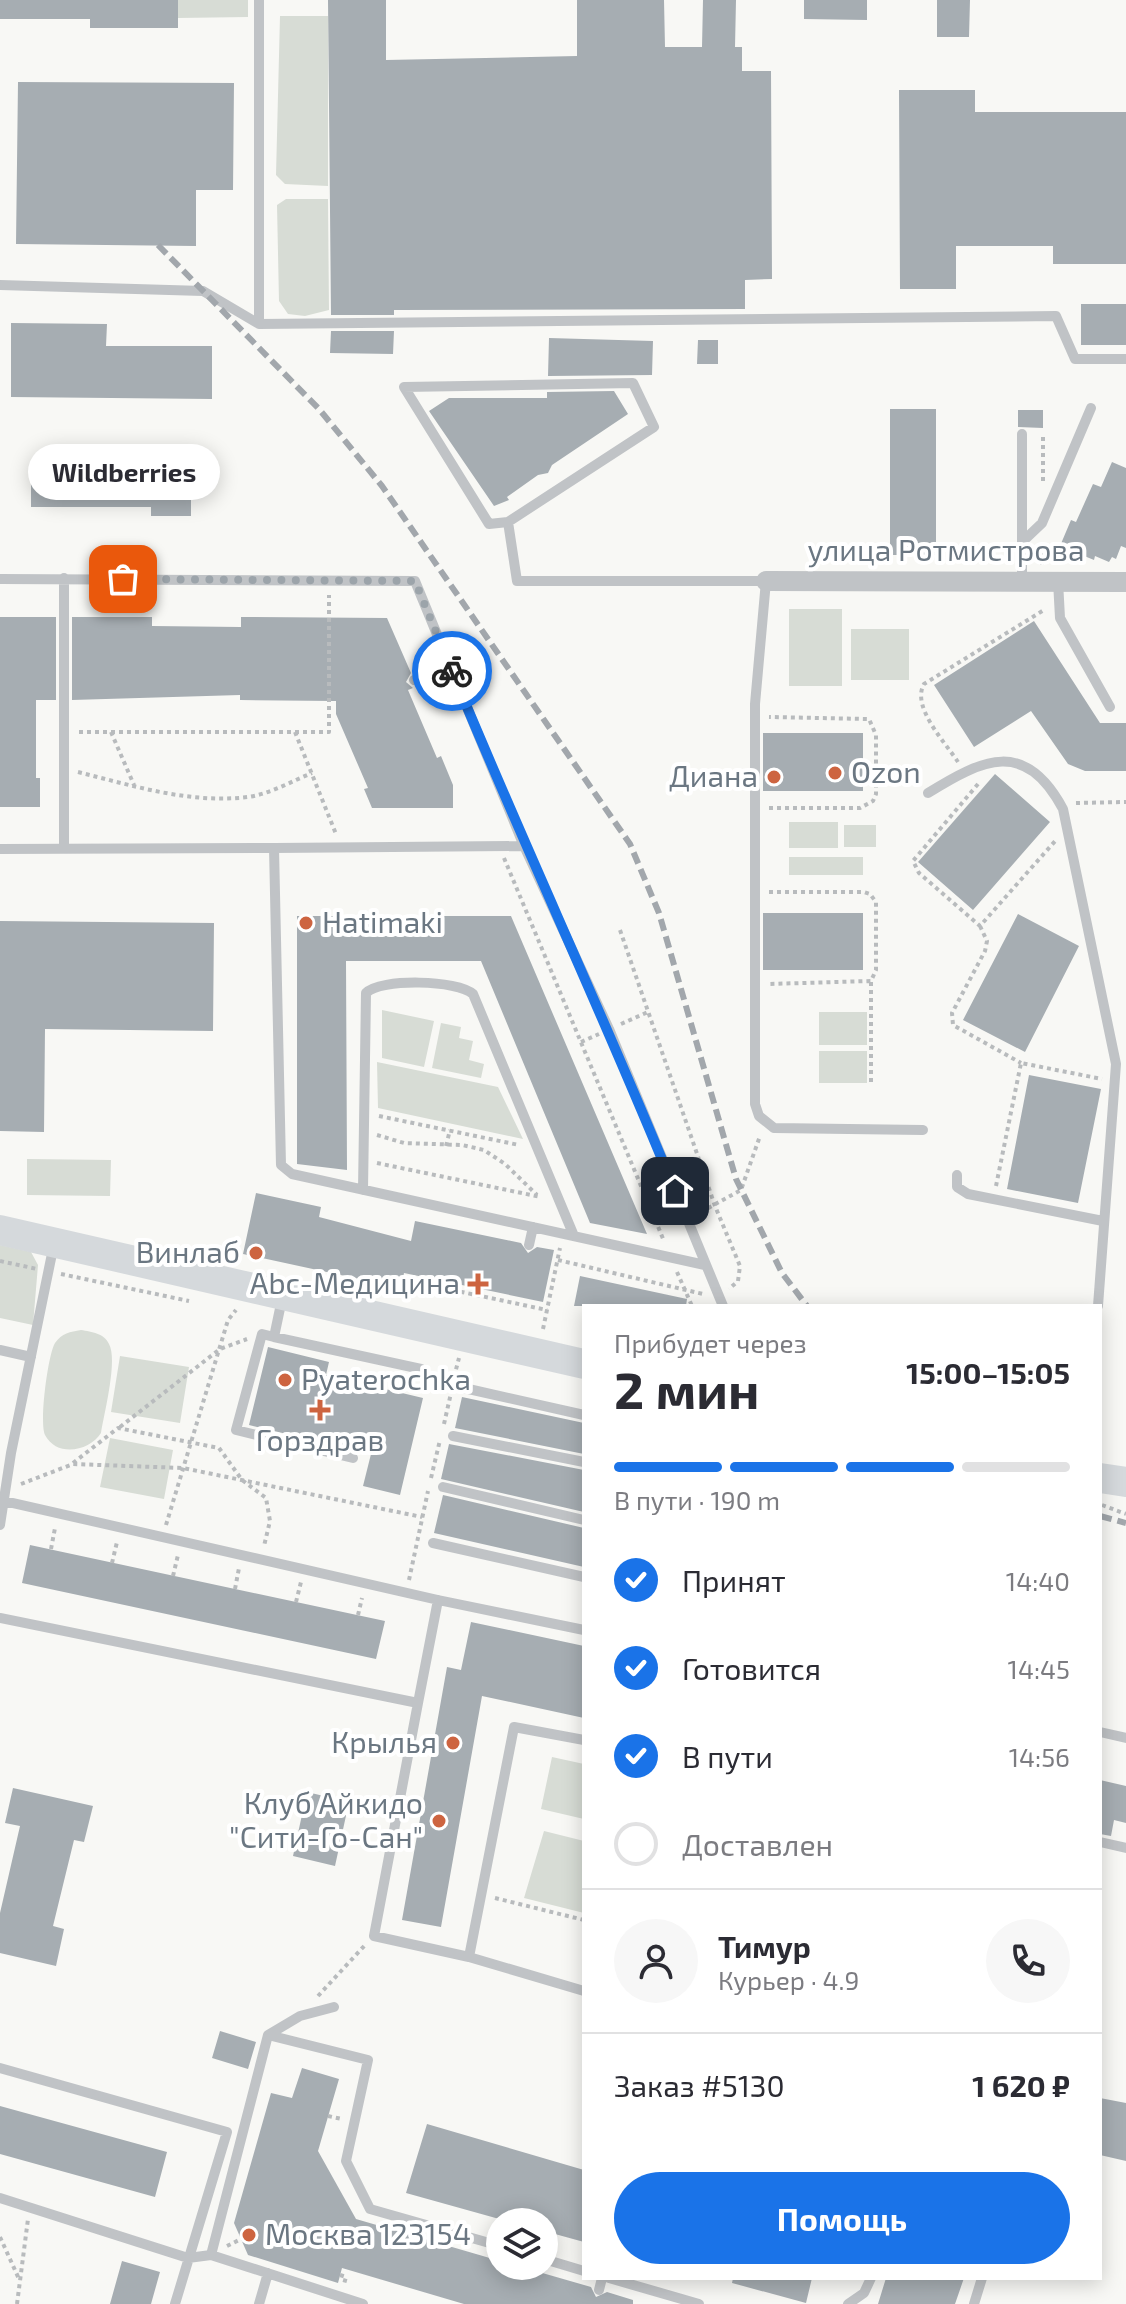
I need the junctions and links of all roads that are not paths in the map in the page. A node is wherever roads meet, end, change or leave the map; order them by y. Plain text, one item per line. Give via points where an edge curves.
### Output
1 (259, 0) edge
2 (0, 285) edge
3 (259, 324) junction
4 (1126, 359) edge
5 (1091, 408) dead end
6 (1022, 434) dead end
7 (508, 522) junction
8 (1022, 542) junction
9 (1050, 576) junction
10 (64, 578) junction
11 (0, 579) edge
12 (766, 581) junction
13 (1022, 581) junction
14 (1126, 582) edge
15 (449, 665) junction
16 (414, 680) dead end
17 (1110, 707) dead end
18 (928, 793) dead end
19 (524, 846) junction
20 (64, 848) junction
21 (274, 848) junction
22 (0, 849) edge
23 (1121, 1064) edge
24 (923, 1130) dead end
25 (957, 1175) dead end
26 (363, 1190) junction
27 (1103, 1221) junction
28 (533, 1227) junction
29 (0, 1230) edge
30 (569, 1235) junction
31 (529, 1245) dead end
32 (52, 1257) junction
33 (705, 1265) junction
34 (283, 1295) junction
35 (721, 1302) edge
36 (1098, 1304) edge
37 (274, 1337) junction
38 (0, 1350) edge
39 (31, 1357) junction
40 (582, 1364) edge
41 (421, 1369) dead end
42 (464, 1388) dead end
43 (582, 1415) edge
44 (453, 1436) dead end
45 (353, 1458) dead end
46 (582, 1462) edge
47 (1102, 1478) edge
48 (1126, 1482) edge
49 (443, 1487) dead end
50 (3, 1497) edge
51 (582, 1520) edge
52 (0, 1525) edge
53 (433, 1543) dead end
54 (582, 1577) edge
55 (438, 1600) junction
56 (0, 1618) edge
57 (582, 1630) edge
58 (418, 1703) junction
59 (1102, 1732) edge
60 (1126, 1738) edge
61 (582, 1740) edge
62 (1102, 1842) edge
63 (1126, 1848) edge
64 (469, 1957) junction
65 (582, 1990) edge
66 (334, 2007) dead end
67 (268, 2035) junction
68 (0, 2068) edge
69 (0, 2198) edge
70 (486, 2242) edge
71 (211, 2255) junction
72 (188, 2258) junction
73 (558, 2263) edge
74 (582, 2270) edge
75 (268, 2273) junction
76 (616, 2280) edge
77 (870, 2280) edge
78 (981, 2280) edge
79 (175, 2304) edge
80 (259, 2304) edge
81 (363, 2304) edge
82 (699, 2304) edge
83 (848, 2304) edge
84 (974, 2304) edge

1 - 3 lane
2 - 3 lane via 203,291
3 - 4 lane via 1056,316 1075,359
5 - 8 lane via 1042,523
6 - 8 lane
7 - 7 lane via 654,427 633,383 404,387 489,524
7 - 12 lane via 517,581
8 - 13 lane
9 - 13 street, улица Ротмистрова
9 - 14 street, улица Ротмистрова
9 - 17 lane via 1066,632
10 - 11 lane
10 - 15 lane via 415,581
10 - 20 lane
12 - 13 street, улица Ротмистрова
12 - 24 lane via 755,717 755,1104 765,1123 787,1130
15 - 16 lane
15 - 19 lane
18 - 23 lane via 963,771 998,761 1016,763 1049,785 1067,828
19 - 21 lane
19 - 33 lane via 609,1029
20 - 21 lane
20 - 22 lane
21 - 26 lane via 281,1165 292,1174
23 - 27 lane
25 - 27 lane via 960,1190
26 - 28 lane
26 - 30 lane via 366,993 379,984 459,985 473,994
27 - 36 lane
28 - 30 lane
28 - 31 lane
29 - 32 street
30 - 33 lane
32 - 34 street
32 - 39 lane
33 - 35 lane
34 - 37 lane
34 - 40 street
37 - 41 lane
37 - 45 lane via 262,1334 236,1430
38 - 39 lane
39 - 50 lane
42 - 43 lane
44 - 46 lane
47 - 48 street
49 - 51 lane
50 - 52 lane
50 - 55 lane
53 - 54 lane
55 - 57 lane
55 - 58 lane
56 - 58 lane
58 - 64 lane via 374,1936
59 - 60 lane
61 - 64 lane via 514,1727
62 - 63 lane
64 - 65 lane
66 - 67 lane via 300,2016
67 - 70 lane via 368,2060 346,2161 370,2209
67 - 71 lane
68 - 72 lane via 227,2132
69 - 72 lane
71 - 72 lane
71 - 75 lane
72 - 79 lane
73 - 74 lane
75 - 80 lane
75 - 81 lane
76 - 82 lane
77 - 83 lane via 864,2293
78 - 84 lane

